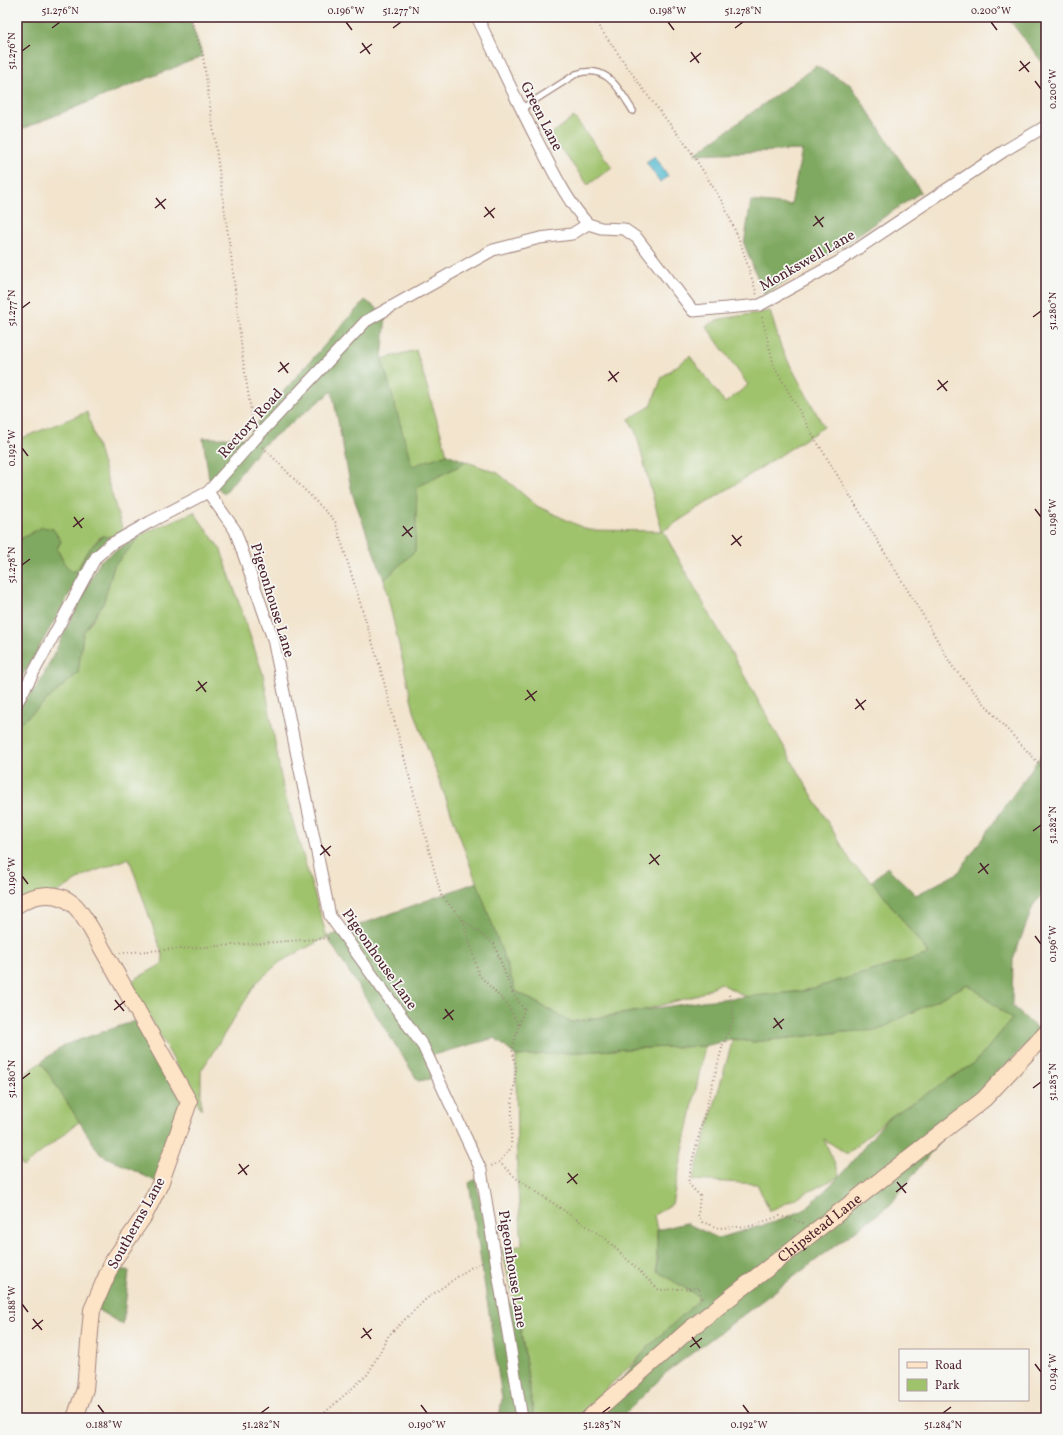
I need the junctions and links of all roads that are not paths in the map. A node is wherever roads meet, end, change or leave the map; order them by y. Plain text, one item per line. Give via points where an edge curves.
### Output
1 (477, 17) edge
2 (521, 109) junction
3 (633, 111) dead end
4 (1046, 126) edge
5 (588, 224) junction
6 (208, 492) junction
7 (17, 703) edge
8 (17, 905) edge
9 (1046, 1033) edge
10 (74, 1418) edge
11 (522, 1418) edge
12 (589, 1418) edge

1 - 2 street, Green Lane
2 - 3 lane via 576,74 586,71 603,74 614,83
2 - 5 street, Green Lane via 563,191
4 - 5 street, Monkswell Lane via 1004,151 838,262 760,305 693,311 637,238 624,229 601,228
5 - 6 street, Rectory Road via 572,234 540,238 492,250 366,321
6 - 7 street, Rectory Road via 111,544 96,557
6 - 11 street, Pigeonhouse Lane via 235,530 273,639 330,916 423,1046 482,1170
8 - 10 street, Southerns Lane via 39,894 61,897 74,905 90,927 189,1102 160,1184 144,1216 113,1261 92,1310 85,1389
9 - 12 street, Chipstead Lane via 984,1100 700,1321

